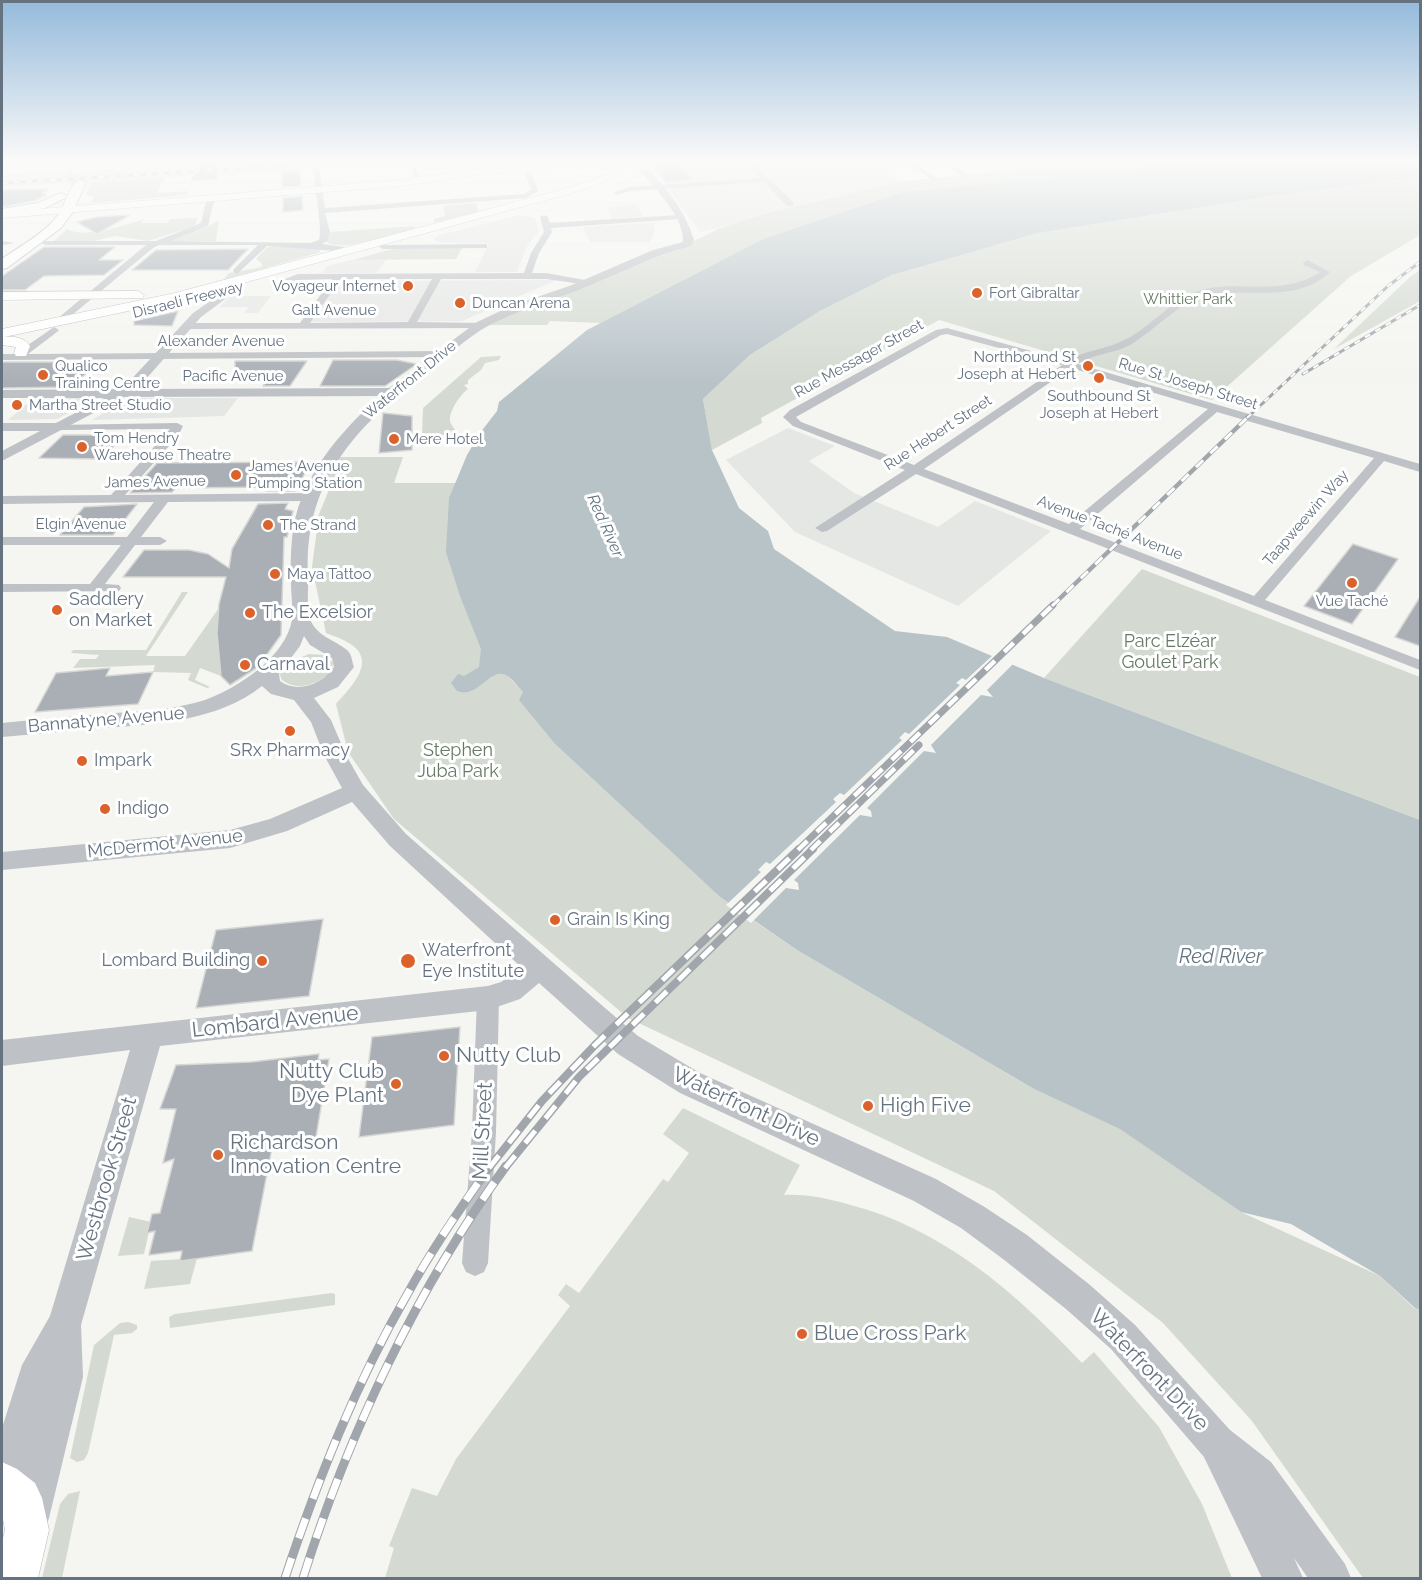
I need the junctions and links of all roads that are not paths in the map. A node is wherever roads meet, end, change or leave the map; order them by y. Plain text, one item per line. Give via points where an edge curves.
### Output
1 (28, 237) edge
2 (42, 237) edge
3 (171, 237) edge
4 (324, 237) edge
5 (398, 237) edge
6 (421, 237) joint
7 (545, 237) edge
8 (686, 239) joint
9 (2, 243) edge
10 (11, 243) dead end
11 (45, 243) dead end
12 (155, 243) junction
13 (265, 243) junction
14 (664, 244) junction
15 (434, 246) junction
16 (484, 246) dead end
17 (383, 248) junction
18 (316, 249) junction
19 (349, 250) junction
20 (2, 255) edge
21 (250, 259) dead end
22 (1307, 263) dead end
23 (2, 265) edge
24 (270, 271) junction
25 (528, 276) junction
26 (286, 277) junction
27 (338, 277) junction
28 (438, 277) junction
29 (585, 283) junction
30 (232, 285) junction
31 (209, 295) junction
32 (88, 296) junction
33 (2, 297) edge
34 (145, 299) junction
35 (173, 304) junction
36 (197, 313) junction
37 (303, 325) junction
38 (411, 325) junction
39 (482, 325) junction
40 (55, 326) junction
41 (187, 326) junction
42 (947, 331) joint
43 (2, 333) edge
44 (2, 340) edge
45 (441, 354) junction
46 (19, 355) junction
47 (161, 356) junction
48 (2, 357) edge
49 (1072, 365) junction
50 (392, 392) junction
51 (124, 393) junction
52 (3, 395) edge
53 (1215, 408) junction
54 (789, 419) joint
55 (2, 427) edge
56 (61, 427) junction
57 (2, 457) edge
58 (1381, 457) junction
59 (1420, 468) edge
60 (914, 470) junction
61 (310, 497) junction
62 (116, 498) junction
63 (165, 498) junction
64 (2, 500) edge
65 (822, 528) dead end
66 (1070, 530) junction
67 (2, 541) edge
68 (132, 541) junction
69 (160, 541) dead end
70 (95, 587) junction
71 (2, 588) edge
72 (114, 588) dead end
73 (1256, 602) junction
74 (302, 620) junction
75 (329, 648) junction
76 (274, 665) junction
77 (1420, 665) edge
78 (328, 685) junction
79 (292, 693) junction
80 (239, 705) dead end
81 (321, 720) junction
82 (2, 730) edge
83 (355, 791) junction
84 (2, 861) edge
85 (540, 967) junction
86 (488, 998) junction
87 (149, 1035) junction
88 (2, 1053) edge
89 (476, 1263) dead end
90 (65, 1323) junction
91 (1217, 1443) junction
92 (2, 1486) edge
93 (27, 1530) junction
94 (15, 1578) edge
95 (1283, 1578) edge
96 (1331, 1578) edge

1 - 20 main road
2 - 23 main road
3 - 12 street
4 - 18 street
5 - 19 main road, Disraeli Freeway
6 - 15 main road via 420,243
6 - 17 main road, Disraeli Freeway
7 - 25 street
8 - 14 street, Waterfront Drive
8 - 14 street, Waterfront Drive
9 - 10 street
11 - 12 street
12 - 13 street
12 - 32 street
13 - 18 street
13 - 21 street
14 - 29 street, Waterfront Drive
15 - 16 street
15 - 17 street
17 - 26 main road, Disraeli Freeway
18 - 19 main road, Disraeli Freeway
18 - 24 main road, Disraeli Freeway
19 - 26 main road
22 - 49 street, Rue Hebert Street via 1326,272 1316,280 1291,287 1196,295 1125,344 1086,354
24 - 30 main road, Disraeli Freeway
24 - 34 main road
25 - 28 street
25 - 29 street
26 - 27 street
26 - 30 main road, Disraeli Freeway
27 - 28 street
27 - 37 street
28 - 38 street
29 - 39 street, Waterfront Drive via 515,308
30 - 31 main road, Disraeli Freeway
30 - 34 main road, Disraeli Freeway
30 - 36 street
31 - 35 main road, Disraeli Freeway
31 - 36 street
32 - 33 main road
32 - 34 main road
32 - 40 street
34 - 35 main road
34 - 40 main road, Disraeli Freeway
35 - 36 main road via 192,307
35 - 40 main road, Disraeli Freeway
36 - 41 street
37 - 38 street, Galt Avenue
37 - 41 street, Galt Avenue
38 - 39 street, Galt Avenue
39 - 45 street, Waterfront Drive
40 - 43 main road, Disraeli Freeway
40 - 44 main road, Disraeli Freeway
40 - 46 street
41 - 47 street
42 - 49 street, Rue St Joseph Street
42 - 54 street, Rue Messager Street via 794,412
44 - 46 main road via 21,344
45 - 47 street, Alexander Avenue
45 - 50 street, Waterfront Drive
46 - 47 street, Alexander Avenue
46 - 48 street, Alexander Avenue
47 - 51 street
49 - 53 street, Rue St Joseph Street
49 - 60 street, Rue Hebert Street
50 - 51 street, Pacific Avenue
50 - 61 street, Waterfront Drive via 340,443
51 - 52 street, Pacific Avenue
51 - 56 street
53 - 58 street, Rue St Joseph Street
53 - 66 street
54 - 60 street, Avenue Taché Avenue
55 - 56 street
56 - 57 street
56 - 62 street via 177,426
58 - 59 street, Rue St Joseph Street
58 - 73 street, Taapweewin Way
60 - 65 street, Rue Hebert Street
60 - 66 street, Avenue Taché Avenue
61 - 63 street, James Avenue
61 - 74 street, Waterfront Drive via 300,550
62 - 63 street, James Avenue
62 - 64 street, James Avenue
63 - 68 street
66 - 73 street, Avenue Taché Avenue
67 - 68 street, Elgin Avenue
68 - 69 street, Elgin Avenue
68 - 70 street
70 - 71 street
70 - 72 street
73 - 77 street, Avenue Taché Avenue
74 - 75 street via 317,641
74 - 76 street, Waterfront Drive via 290,646
75 - 76 street via 299,650
75 - 78 street via 339,653 345,664
76 - 79 street, Waterfront Drive via 270,683
76 - 82 street, Bannatyne Avenue via 253,686 191,712
78 - 79 street
78 - 81 street
79 - 80 street via 265,696
79 - 81 street, Waterfront Drive
81 - 83 street, Waterfront Drive
83 - 84 street, McDermot Avenue via 294,820 239,837
83 - 85 street, Waterfront Drive via 398,840
85 - 86 street, Lombard Avenue via 504,994
85 - 91 street, Waterfront Drive via 628,1045 658,1065 925,1190 972,1216 1098,1314 1154,1369
86 - 87 street, Lombard Avenue
86 - 89 street, Mill Street
87 - 88 street, Lombard Avenue
87 - 90 street, Westbrook Street
90 - 92 street, Westbrook Street via 35,1378
90 - 93 street, Westbrook Street via 65,1377
91 - 95 street, Waterfront Drive
91 - 96 street, Waterfront Drive via 1265,1484
92 - 93 main road via 20,1498
93 - 94 main road, Westbrook Street

